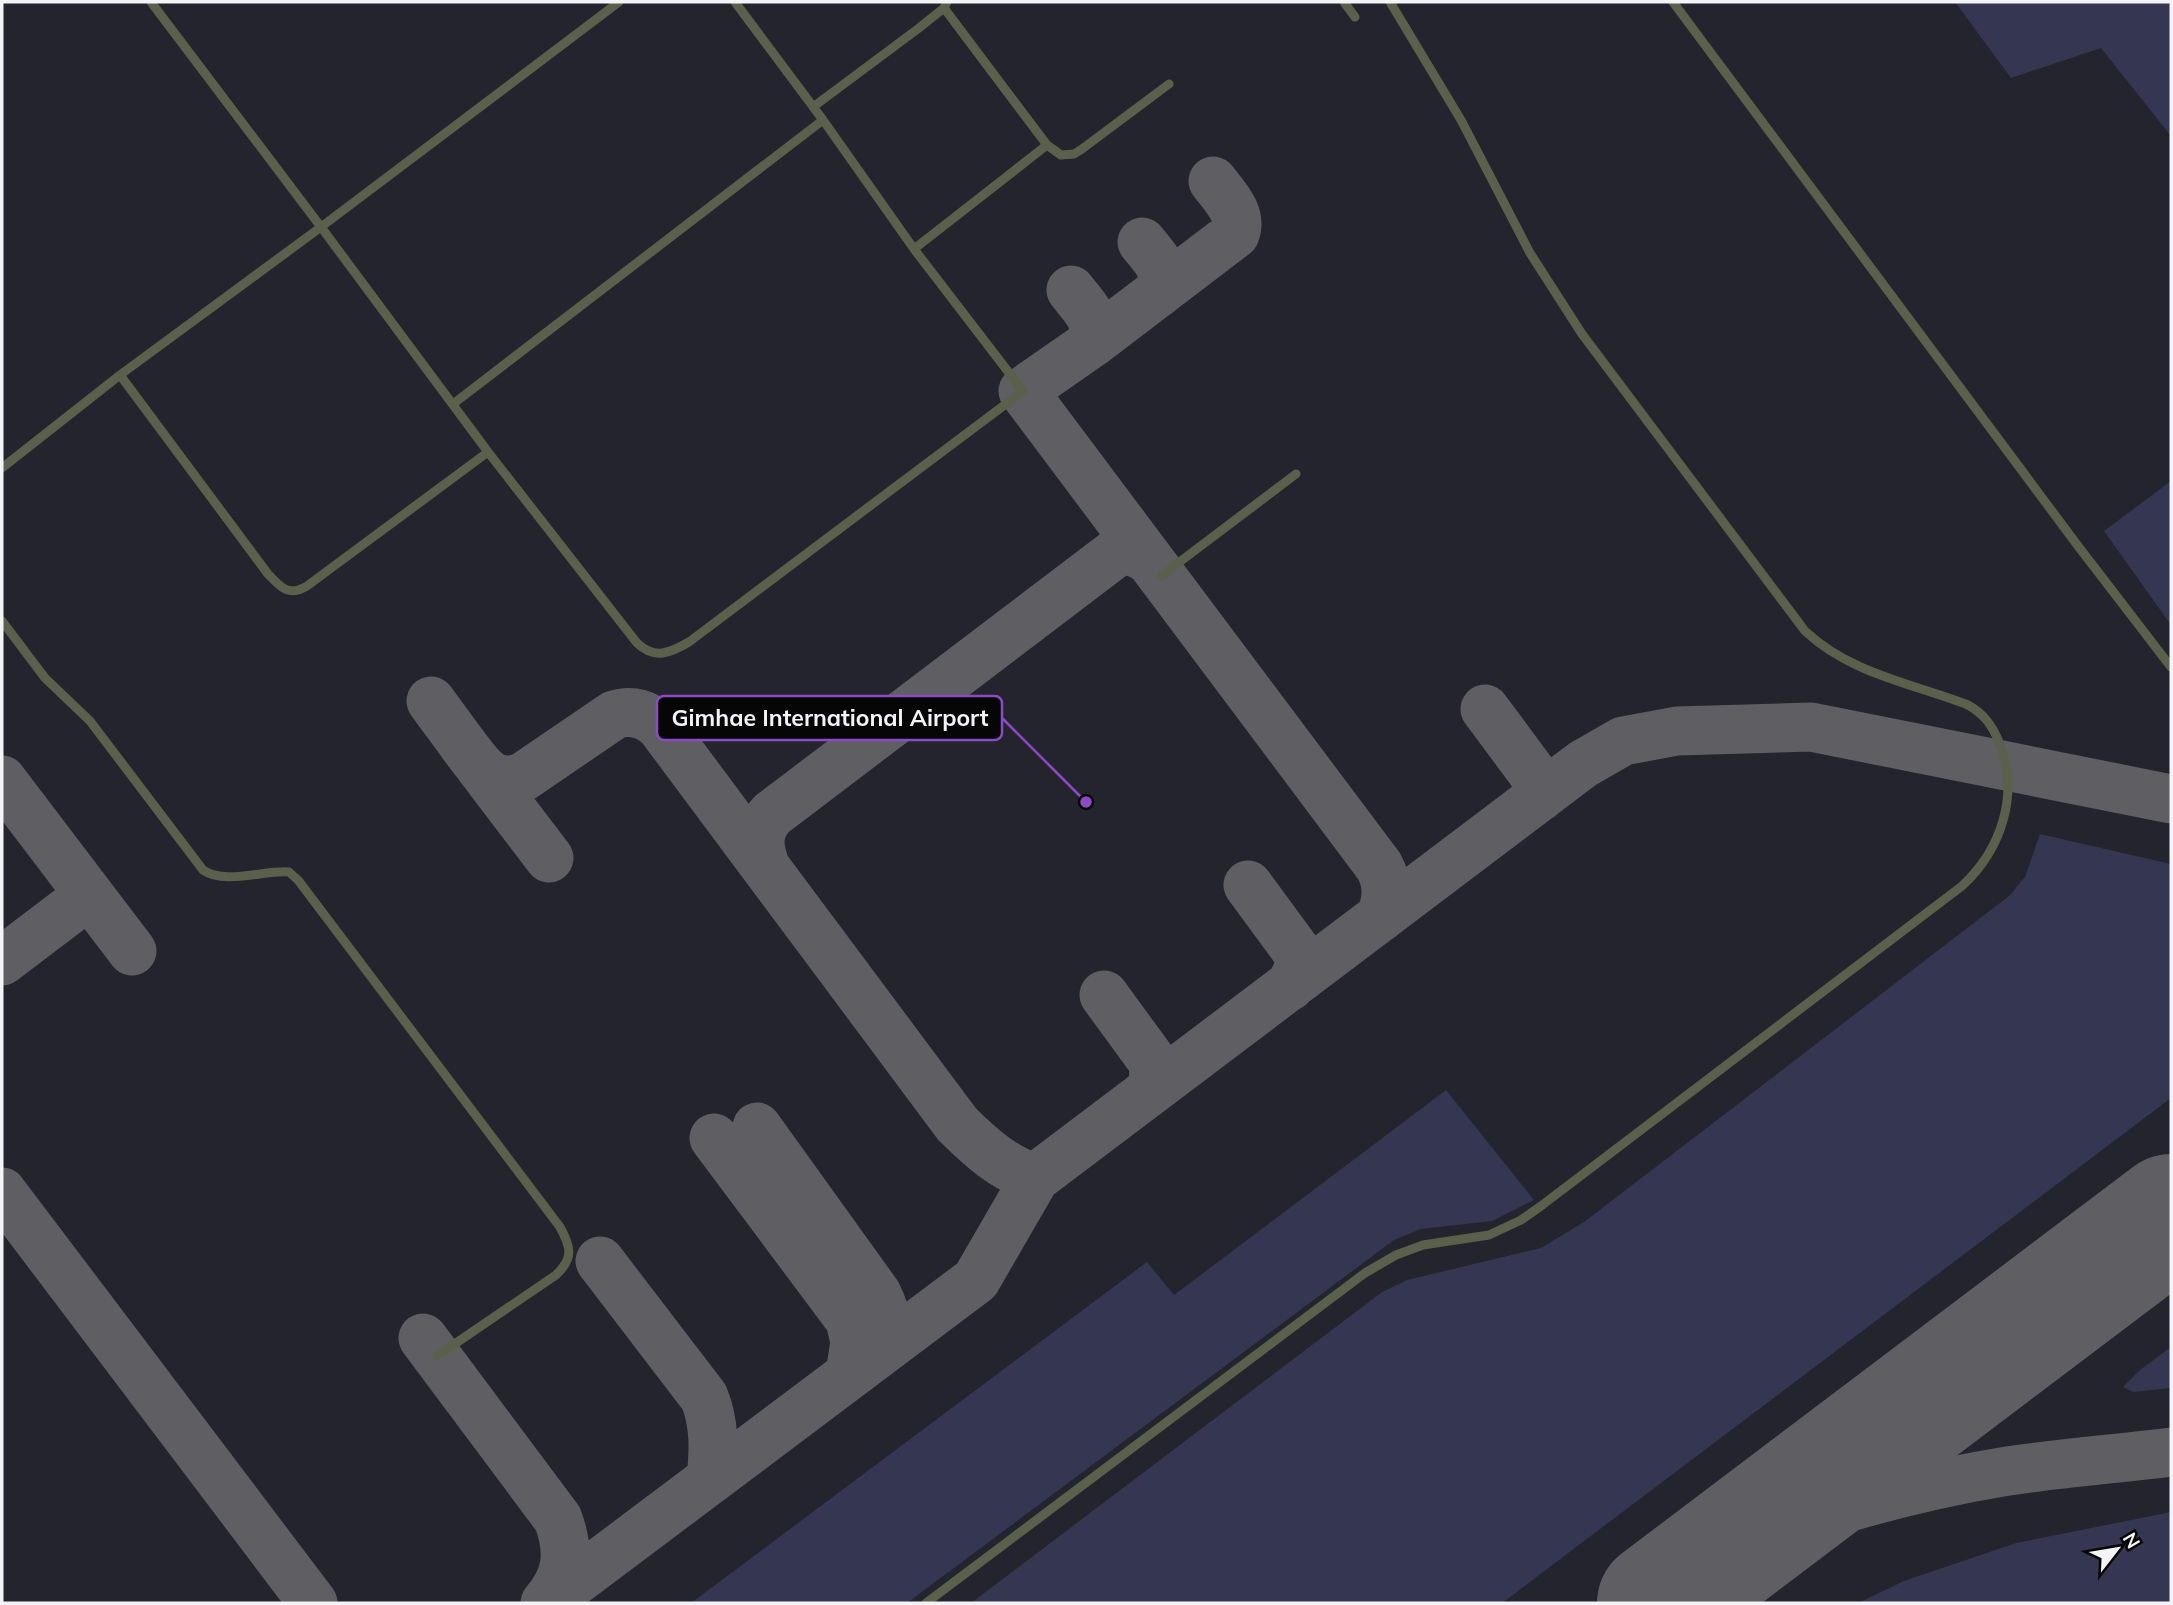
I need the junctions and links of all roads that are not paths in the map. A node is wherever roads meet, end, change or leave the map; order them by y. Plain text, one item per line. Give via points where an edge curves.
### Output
1 (151, 2) edge
2 (619, 2) edge
3 (735, 2) edge
4 (1344, 2) edge
5 (1390, 2) edge
6 (1673, 2) edge
7 (946, 5) edge
8 (1356, 17) dead end
9 (1169, 84) dead end
10 (813, 107) junction
11 (823, 120) junction
12 (1047, 145) junction
13 (321, 227) junction
14 (914, 249) junction
15 (120, 375) junction
16 (453, 404) junction
17 (488, 452) junction
18 (2, 468) edge
19 (1296, 474) dead end
20 (1161, 576) dead end
21 (2, 621) edge
22 (2171, 667) edge
23 (437, 1356) dead end
24 (926, 1603) edge

1 - 13 lane
2 - 13 lane
3 - 10 lane
4 - 8 lane
5 - 24 lane via 1461,120 1530,253 1582,334 1804,631 1857,667 1968,705 1988,720 2007,766 2009,792 2003,826 1990,853 1962,886 1541,1206 1503,1230 1423,1245 1366,1273
6 - 22 lane
7 - 10 lane
7 - 12 lane
9 - 12 lane via 1074,154 1060,155
10 - 11 lane
11 - 14 lane
11 - 16 lane
12 - 14 lane
13 - 15 lane
13 - 16 lane
14 - 17 lane via 1023,391 678,649 656,653 637,643
15 - 17 lane via 268,574 292,592 307,586
15 - 18 lane
16 - 17 lane
19 - 20 lane
21 - 23 lane via 45,678 90,721 203,870 224,876 289,872 299,880 560,1227 568,1243 566,1266

